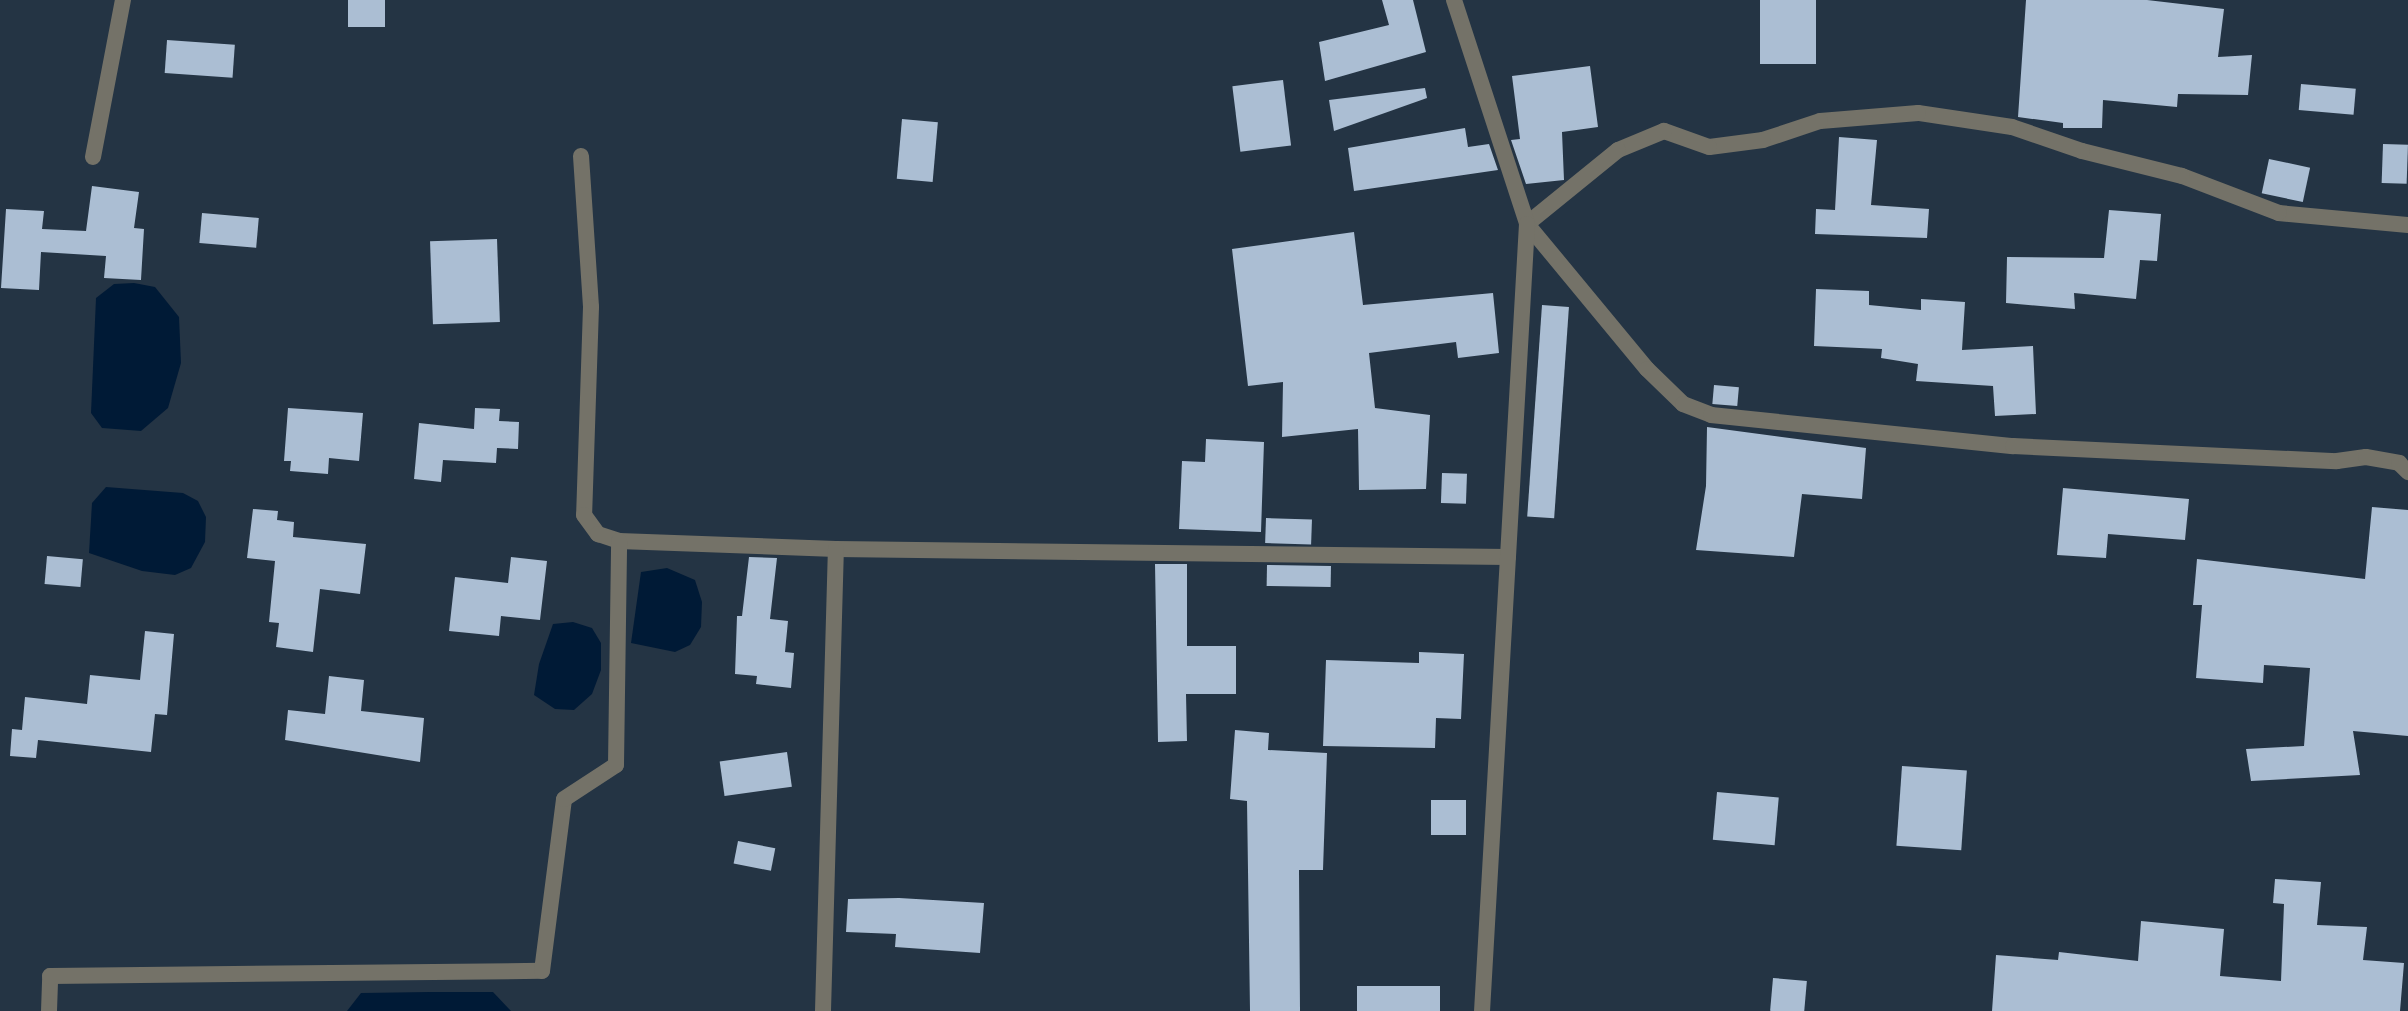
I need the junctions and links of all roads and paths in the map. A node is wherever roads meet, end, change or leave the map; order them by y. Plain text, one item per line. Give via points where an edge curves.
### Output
1 (123, 0) edge
2 (1454, 0) edge
3 (581, 156) dead end
4 (93, 157) dead end
5 (1527, 224) junction
6 (2408, 225) edge
7 (2408, 472) edge
8 (619, 541) junction
9 (836, 549) junction
10 (1508, 557) junction
11 (49, 1011) edge
12 (823, 1011) edge
13 (1482, 1011) edge

1 - 4 street
2 - 5 street
3 - 8 street via 591,307 584,515 598,534
5 - 6 street via 1618,150 1664,131 1709,147 1763,140 1820,121 1918,113 2012,127 2182,176 2279,213
5 - 7 street via 1647,369 1683,404 1711,415 2013,446 2337,461 2366,457 2399,463
5 - 10 street
8 - 9 street
8 - 11 street via 616,765 564,799 542,971 50,976
9 - 10 street
9 - 12 street
10 - 13 street

